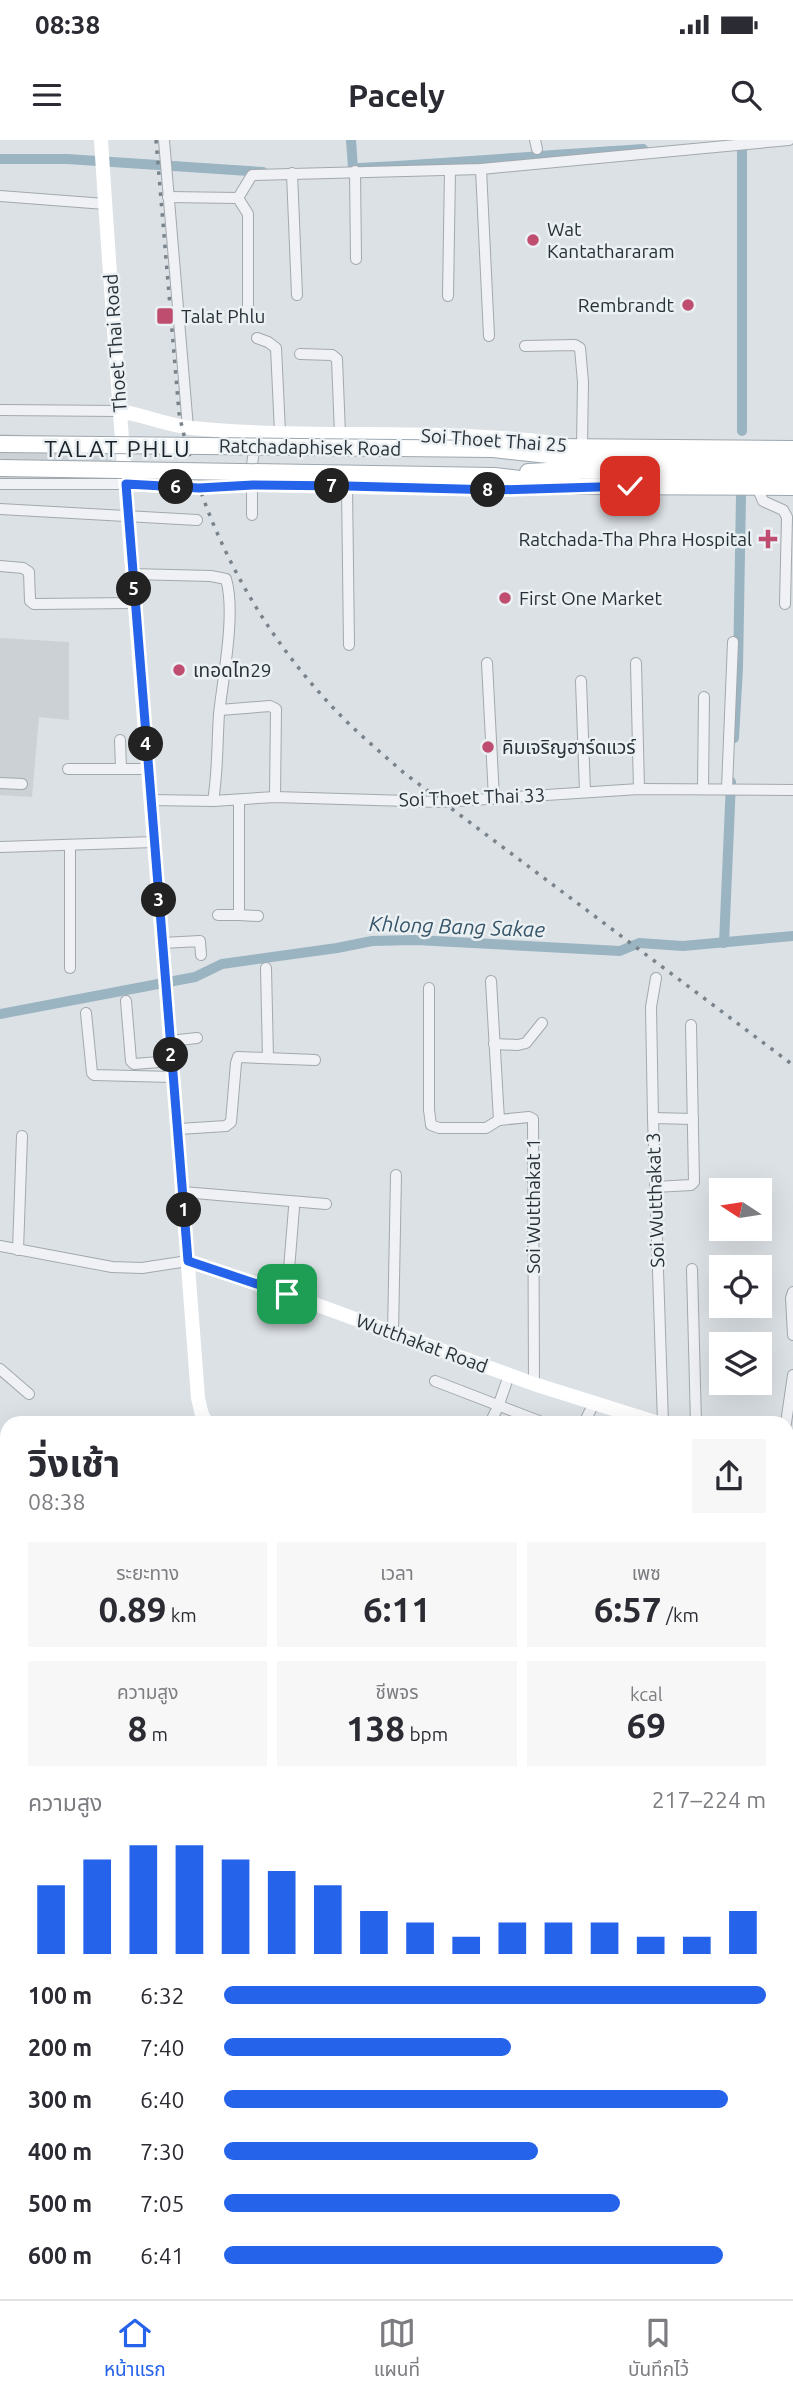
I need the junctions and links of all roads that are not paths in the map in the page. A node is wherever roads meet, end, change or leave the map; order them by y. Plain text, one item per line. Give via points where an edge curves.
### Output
1 (101, 140) edge
2 (164, 140) edge
3 (789, 140) edge
4 (481, 169) junction
5 (450, 170) junction
6 (355, 172) junction
7 (292, 173) junction
8 (0, 196) edge
9 (168, 197) junction
10 (238, 198) junction
11 (105, 204) junction
12 (356, 259) dead end
13 (297, 295) dead end
14 (448, 296) dead end
15 (248, 310) dead end
16 (489, 335) dead end
17 (257, 338) dead end
18 (526, 345) dead end
19 (299, 354) dead end
20 (0, 410) edge
21 (119, 411) junction
22 (188, 428) junction
23 (260, 432) junction
24 (280, 432) junction
25 (340, 433) junction
26 (0, 444) edge
27 (580, 446) junction
28 (493, 449) junction
29 (793, 449) edge
30 (793, 461) edge
31 (0, 468) edge
32 (793, 474) edge
33 (494, 476) junction
34 (0, 484) edge
35 (126, 484) junction
36 (253, 485) junction
37 (347, 486) junction
38 (579, 486) junction
39 (757, 487) junction
40 (793, 487) edge
41 (0, 509) edge
42 (252, 515) dead end
43 (128, 517) junction
44 (197, 520) dead end
45 (0, 566) edge
46 (132, 574) junction
47 (135, 603) junction
48 (785, 604) dead end
49 (733, 642) dead end
50 (349, 645) dead end
51 (487, 663) dead end
52 (636, 663) dead end
53 (581, 681) dead end
54 (704, 697) dead end
55 (220, 710) junction
56 (120, 740) dead end
57 (68, 769) dead end
58 (121, 769) junction
59 (148, 769) junction
60 (0, 783) edge
61 (22, 784) dead end
62 (639, 789) junction
63 (703, 789) junction
64 (730, 789) junction
65 (793, 790) edge
66 (585, 792) junction
67 (275, 797) junction
68 (494, 798) junction
69 (151, 800) junction
70 (239, 800) junction
71 (213, 801) junction
72 (154, 842) junction
73 (0, 847) edge
74 (69, 847) junction
75 (218, 915) dead end
76 (239, 915) junction
77 (258, 916) dead end
78 (162, 943) junction
79 (201, 956) dead end
80 (70, 968) dead end
81 (265, 968) dead end
82 (656, 978) dead end
83 (491, 981) dead end
84 (429, 988) dead end
85 (126, 1001) dead end
86 (86, 1013) dead end
87 (542, 1023) dead end
88 (691, 1025) dead end
89 (197, 1038) dead end
90 (170, 1041) junction
91 (495, 1044) junction
92 (268, 1058) junction
93 (172, 1060) junction
94 (315, 1060) dead end
95 (173, 1077) junction
96 (653, 1118) junction
97 (693, 1119) junction
98 (499, 1120) junction
99 (179, 1129) junction
100 (22, 1136) dead end
101 (396, 1175) dead end
102 (655, 1187) junction
103 (183, 1192) junction
104 (326, 1204) dead end
105 (295, 1208) dead end
106 (0, 1247) edge
107 (18, 1250) junction
108 (188, 1261) junction
109 (692, 1269) dead end
110 (793, 1292) edge
111 (287, 1294) junction
112 (393, 1333) junction
113 (793, 1335) edge
114 (0, 1369) edge
115 (509, 1375) junction
116 (793, 1375) edge
117 (435, 1381) dead end
118 (534, 1384) junction
119 (29, 1394) dead end
120 (594, 1403) junction
121 (498, 1406) junction
122 (200, 1416) edge
123 (493, 1416) edge
124 (525, 1416) edge
125 (588, 1416) edge
126 (636, 1416) edge
127 (658, 1416) edge
128 (696, 1416) edge
129 (787, 1416) edge

1 - 11 main road, Thoet Thai Road
2 - 9 street
3 - 4 street
4 - 5 street
4 - 16 street
5 - 6 street
5 - 14 street
6 - 7 street
6 - 12 street
7 - 10 street via 252,174
7 - 13 street
8 - 11 street
9 - 10 street
9 - 22 street
10 - 15 street via 248,214
11 - 21 main road, Thoet Thai Road
17 - 24 street via 276,348
18 - 27 street via 580,348
19 - 25 street via 337,359
20 - 21 street
21 - 22 main road, Soi Thoet Thai 25
21 - 35 main road, Thoet Thai Road
22 - 23 main road, Soi Thoet Thai 25
23 - 24 main road, Soi Thoet Thai 25
23 - 36 street via 252,452
24 - 25 main road, Soi Thoet Thai 25
25 - 27 main road, Soi Thoet Thai 25 via 480,436
26 - 28 main road, Ratchadaphisek Road, bridge
27 - 28 main road, Ratchadaphisek Road
27 - 29 main road, Ratchadaphisek Road
28 - 30 main road, Ratchadaphisek Road via 567,457
31 - 33 main road, Ratchadaphisek Road, bridge
32 - 33 main road, Ratchadaphisek Road via 567,470
33 - 38 main road, Ratchadaphisek Road
34 - 35 street
35 - 36 main road
35 - 43 main road, Thoet Thai Road
36 - 37 main road
36 - 42 street
37 - 38 main road via 497,490
37 - 50 street
38 - 39 main road, Ratchadaphisek Road
39 - 40 main road, Ratchadaphisek Road
39 - 48 street via 763,501 783,510 787,517
41 - 43 street
43 - 44 street
43 - 46 main road, Thoet Thai Road
45 - 47 street via 29,572 34,604
46 - 47 main road, Thoet Thai Road
46 - 55 street via 226,579 229,610
47 - 59 main road, Thoet Thai Road
49 - 64 street
51 - 68 street
52 - 62 street
53 - 66 street
54 - 63 street
55 - 67 street via 276,709
55 - 71 street
56 - 58 street
57 - 58 street
58 - 59 street
59 - 69 main road, Thoet Thai Road
60 - 61 street
62 - 63 street, Soi Thoet Thai 33
62 - 66 street, Soi Thoet Thai 33
63 - 64 street, Soi Thoet Thai 33
64 - 65 street, Soi Thoet Thai 33
66 - 68 street, Soi Thoet Thai 33
67 - 68 street, Soi Thoet Thai 33 via 441,802
67 - 70 street, Soi Thoet Thai 33
69 - 71 street, Soi Thoet Thai 33
69 - 72 main road, Thoet Thai Road
70 - 71 street, Soi Thoet Thai 33
70 - 76 street
72 - 74 street
72 - 78 main road, Thoet Thai Road
73 - 74 street
74 - 80 street
75 - 76 street
76 - 77 street
78 - 79 street via 200,941
78 - 90 main road, Thoet Thai Road
81 - 92 street
82 - 96 street, Soi Wutthakat 3 via 651,1007
83 - 91 street, Soi Wutthakat 1
84 - 98 street via 432,1125 486,1128
85 - 93 street via 131,1061
86 - 95 street via 94,1075
87 - 91 street via 526,1043
88 - 97 street
89 - 90 street
90 - 93 main road, Thoet Thai Road
91 - 98 street, Soi Wutthakat 1
92 - 94 street
92 - 99 street via 237,1058 226,1126
93 - 95 main road, Thoet Thai Road
95 - 99 main road, Thoet Thai Road
96 - 97 street
96 - 102 street, Soi Wutthakat 3
97 - 102 street via 693,1184
98 - 118 street, Soi Wutthakat 1 via 533,1119
99 - 103 main road, Thoet Thai Road
100 - 107 street
101 - 112 street
102 - 127 street, Soi Wutthakat 3
103 - 104 street
103 - 108 main road, Thoet Thai Road
105 - 111 street
106 - 107 street
107 - 108 street via 112,1268
108 - 111 main road, Wutthakat Road
108 - 122 main road, Thoet Thai Road
109 - 128 street
110 - 113 street
111 - 112 main road, Wutthakat Road
112 - 115 main road, Wutthakat Road
114 - 119 street
115 - 118 main road, Wutthakat Road
115 - 121 street
116 - 129 street
117 - 121 street
118 - 120 main road, Wutthakat Road
120 - 125 street
120 - 126 main road, Wutthakat Road
121 - 123 street
121 - 124 street

